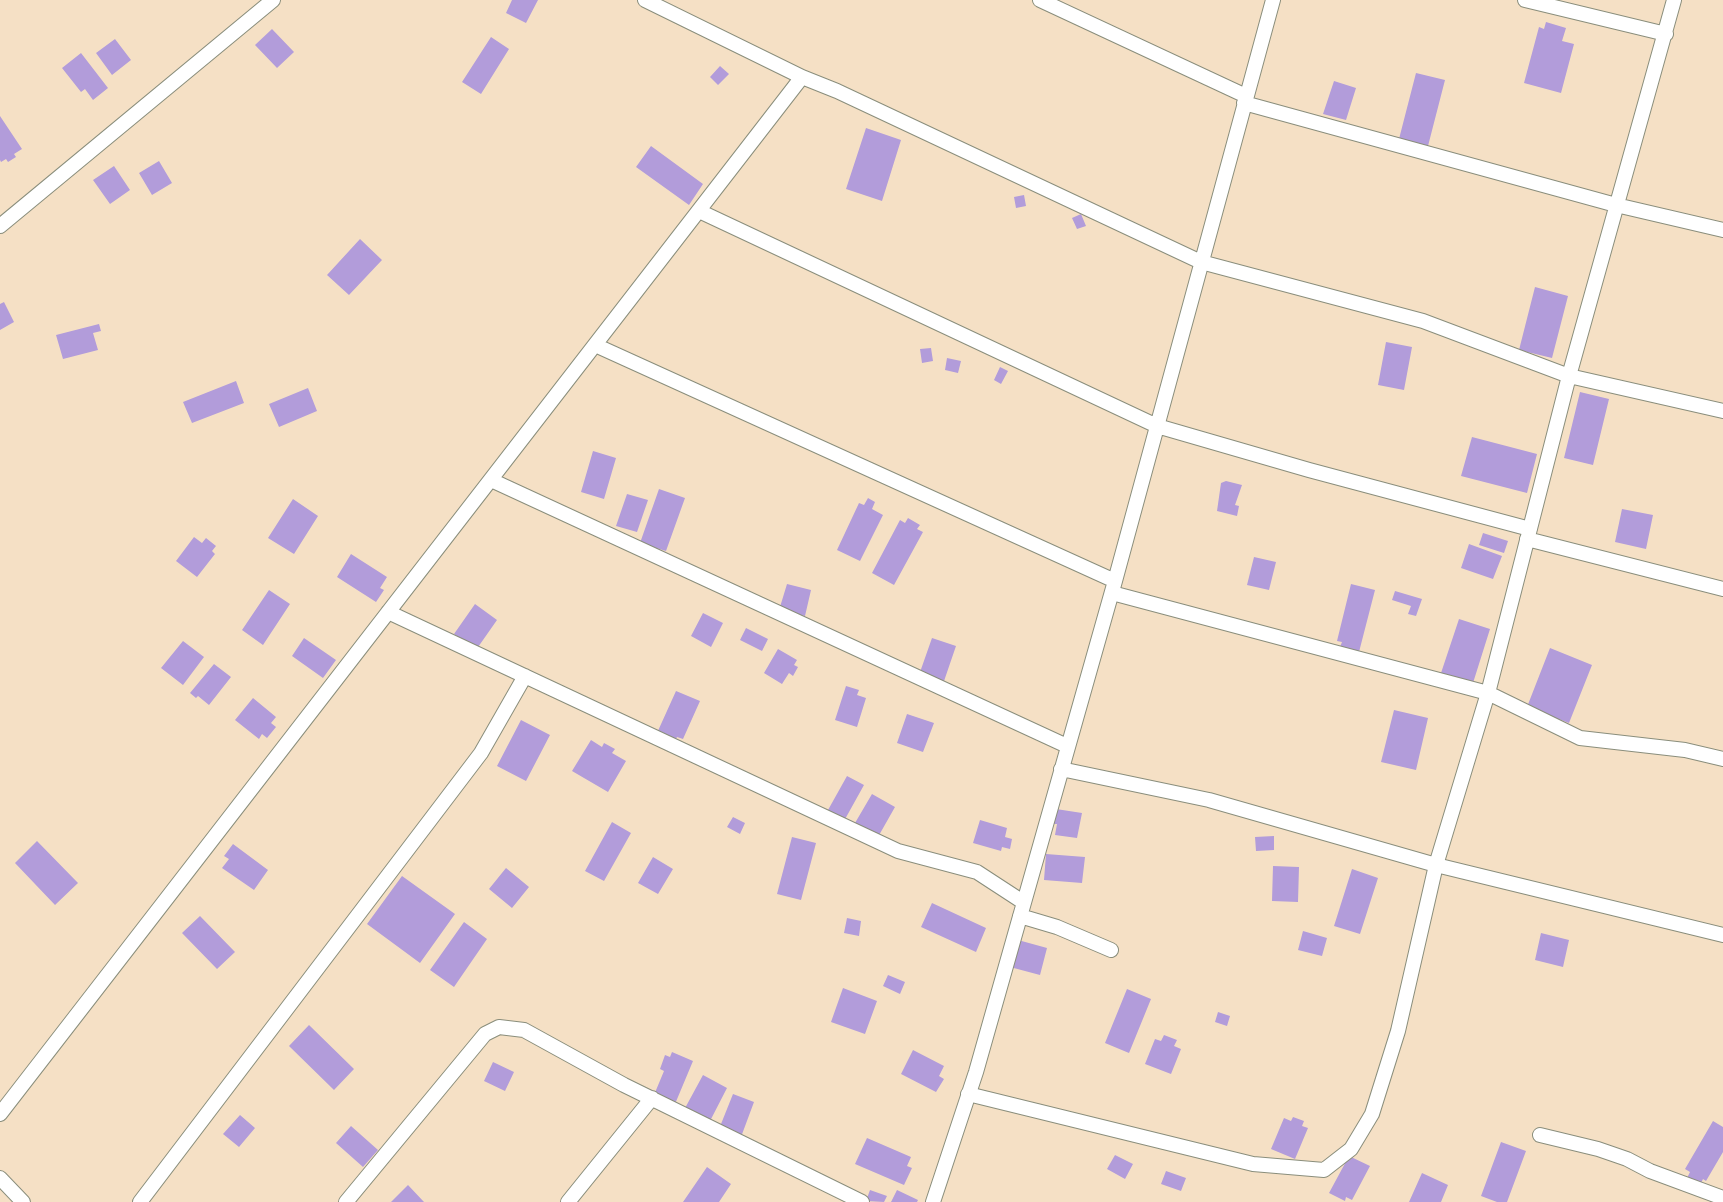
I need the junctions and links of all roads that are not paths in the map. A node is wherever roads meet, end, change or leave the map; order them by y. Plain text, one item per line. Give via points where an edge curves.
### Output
1 (273, 0) edge
2 (645, 0) edge
3 (1040, 0) edge
4 (1273, 0) edge
5 (1525, 0) edge
6 (1674, 0) edge
7 (1666, 34) junction
8 (802, 77) junction
9 (1245, 100) junction
10 (1616, 205) junction
11 (699, 211) junction
12 (0, 226) edge
13 (1723, 230) edge
14 (1201, 262) junction
15 (595, 345) junction
16 (1569, 376) junction
17 (1723, 411) edge
18 (1157, 426) junction
19 (491, 480) junction
20 (1529, 534) junction
21 (1114, 587) junction
22 (1723, 589) edge
23 (388, 612) junction
24 (525, 676) junction
25 (1488, 693) junction
26 (1067, 746) junction
27 (1723, 759) edge
28 (1061, 769) junction
29 (1436, 865) junction
30 (1021, 909) junction
31 (1723, 935) edge
32 (1112, 950) dead end
33 (968, 1094) junction
34 (652, 1098) junction
35 (0, 1114) edge
36 (1540, 1135) dead end
37 (0, 1178) edge
38 (1723, 1198) edge
39 (23, 1202) edge
40 (140, 1202) edge
41 (346, 1202) edge
42 (568, 1202) edge
43 (862, 1202) edge
44 (933, 1202) edge

1 - 12 street
2 - 8 street
3 - 9 street
4 - 9 street
5 - 7 street
6 - 7 street
7 - 10 street
8 - 11 street
8 - 14 street
9 - 10 street
9 - 14 street
10 - 13 street
10 - 16 street
11 - 15 street
11 - 18 street
14 - 16 street via 1423,321
14 - 18 street
15 - 19 street
15 - 21 street
16 - 17 street
16 - 20 street
18 - 20 street
18 - 21 street
19 - 23 street
19 - 26 street
20 - 22 street
20 - 25 street
21 - 25 street
21 - 26 street
23 - 24 street
23 - 35 street
24 - 30 street via 898,851 977,872 997,883
24 - 40 street via 481,753
25 - 27 street via 1580,738 1685,750
25 - 29 street
26 - 28 street
28 - 29 street via 1209,800
28 - 30 street
29 - 31 street
29 - 33 street via 1398,1031 1372,1114 1351,1149 1324,1170 1253,1164
30 - 32 street
30 - 33 street
33 - 44 street
34 - 41 street via 524,1030 499,1027 485,1034
34 - 42 street
34 - 43 street
36 - 38 street via 1598,1149
37 - 39 street

